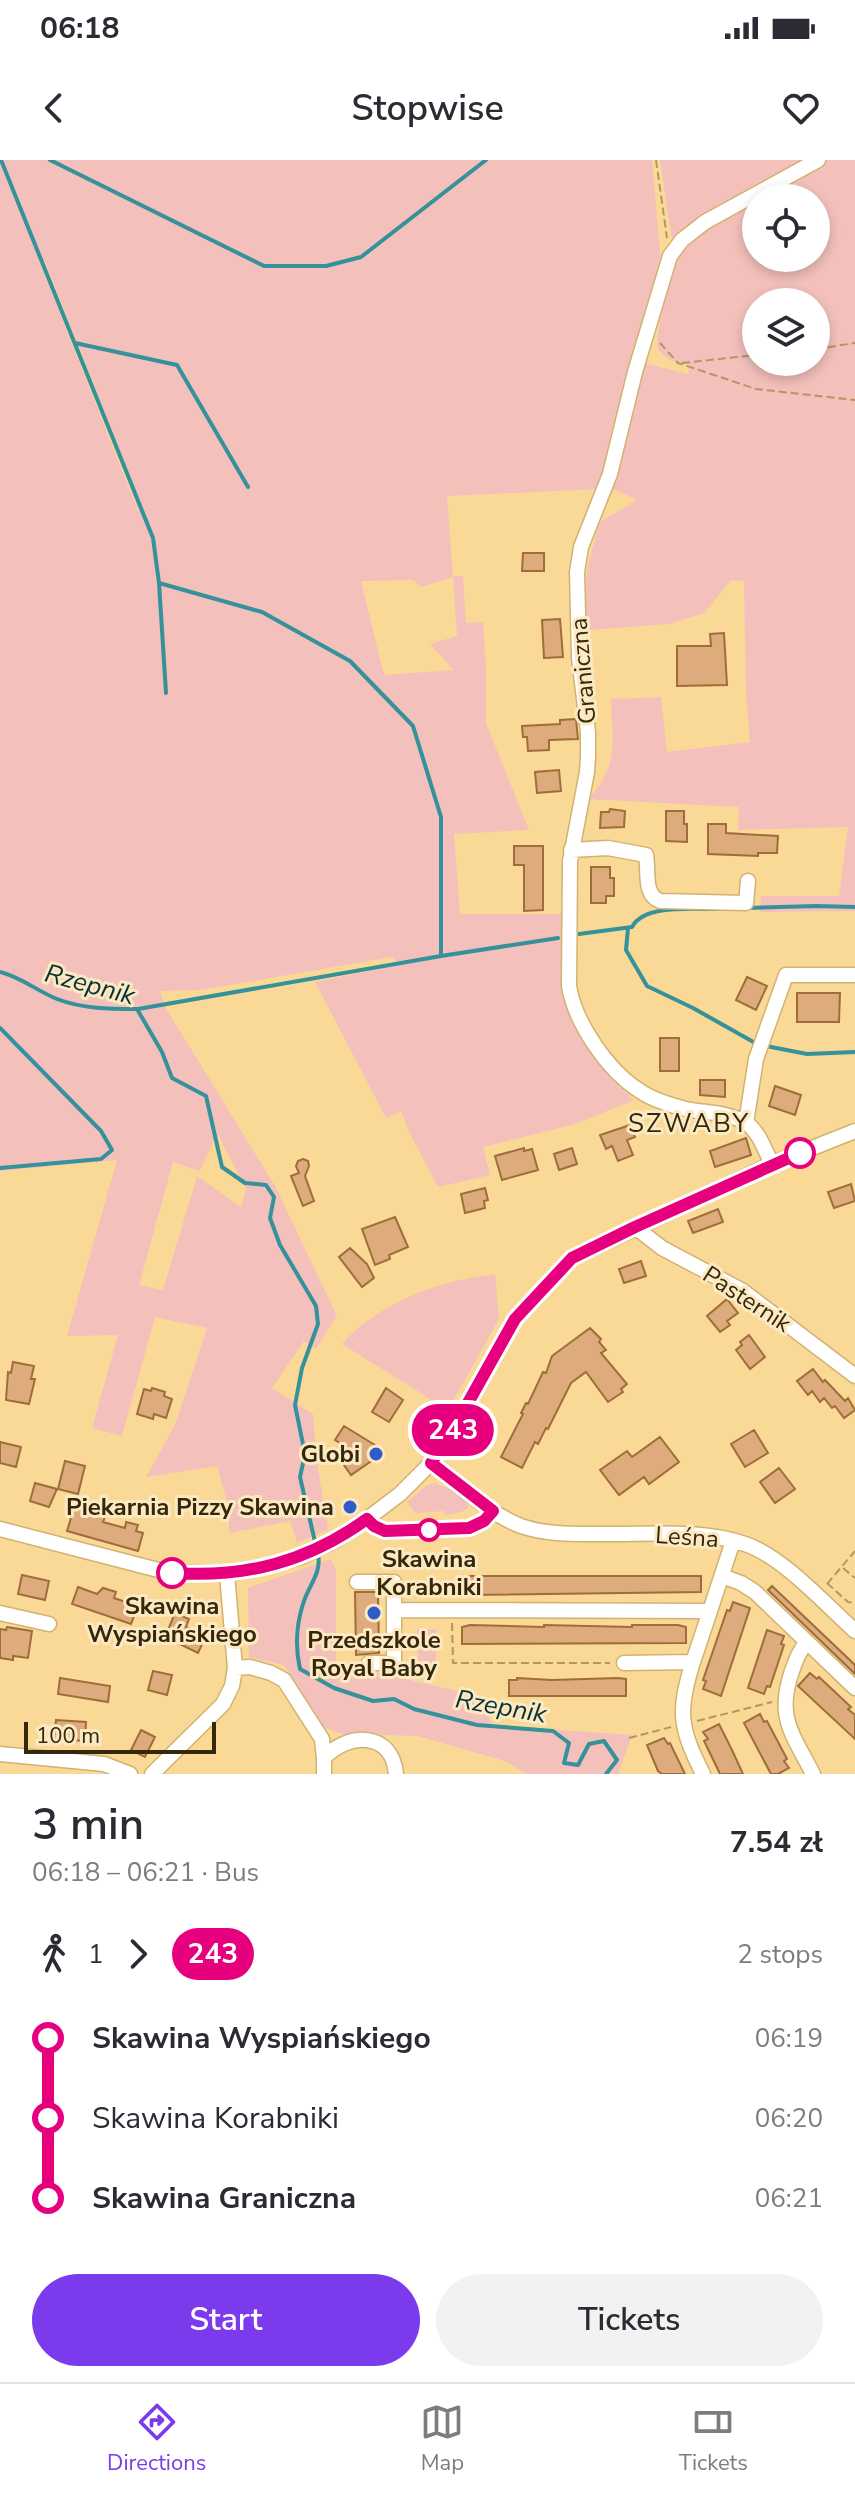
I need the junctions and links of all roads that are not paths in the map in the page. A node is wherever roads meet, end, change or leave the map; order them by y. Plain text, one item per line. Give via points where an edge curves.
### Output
1 (818, 160) edge
2 (667, 240) road end
3 (670, 256) junction
4 (571, 850) junction
5 (748, 881) dead end
6 (855, 975) edge
7 (746, 1123) junction
8 (855, 1131) edge
9 (772, 1164) junction
10 (635, 1227) junction
11 (855, 1376) edge
12 (431, 1463) junction
13 (493, 1511) junction
14 (367, 1519) junction
15 (0, 1529) edge
16 (733, 1541) junction
17 (227, 1574) junction
18 (722, 1576) junction
19 (357, 1582) dead end
20 (394, 1610) junction
21 (710, 1611) junction
22 (0, 1613) edge
23 (49, 1624) dead end
24 (855, 1631) edge
25 (807, 1642) junction
26 (693, 1662) junction
27 (369, 1663) dead end
28 (624, 1663) road end
29 (235, 1668) junction
30 (855, 1688) edge
31 (322, 1739) junction
32 (342, 1744) junction
33 (0, 1754) edge
34 (324, 1766) edge
35 (130, 1774) edge
36 (152, 1774) edge
37 (396, 1774) edge
38 (703, 1774) edge
39 (813, 1774) edge

1 - 3 street, Graniczna via 705,222
2 - 3 street
3 - 4 street, Graniczna via 610,474 581,547 578,635 588,756
4 - 5 street via 608,848 646,855 649,892 660,901 746,903
4 - 7 street, Graniczna via 569,986 586,1034 641,1092
6 - 7 street via 786,975 756,1059
7 - 9 street
8 - 9 street
9 - 10 street
10 - 11 street, Pasternik via 662,1248 743,1291
10 - 12 street via 572,1258 515,1319
12 - 13 street, Leśna
12 - 14 street
13 - 14 street via 469,1528 385,1531
13 - 16 street, Leśna via 518,1525 551,1533 693,1535
14 - 17 street via 301,1557
15 - 17 street via 146,1569
16 - 18 street
16 - 24 street, Leśna via 775,1560
17 - 29 street
18 - 21 street
18 - 25 street via 755,1592
19 - 20 street via 394,1582
20 - 21 street
20 - 27 street via 394,1663
21 - 26 street
22 - 23 street
25 - 30 street
25 - 39 street via 785,1698 789,1726
26 - 28 street
26 - 38 street via 683,1724
29 - 31 street via 250,1667 284,1680
29 - 36 street via 223,1704
31 - 32 street
31 - 34 street
32 - 34 street
32 - 37 street via 362,1739 383,1747
33 - 35 street via 104,1764

